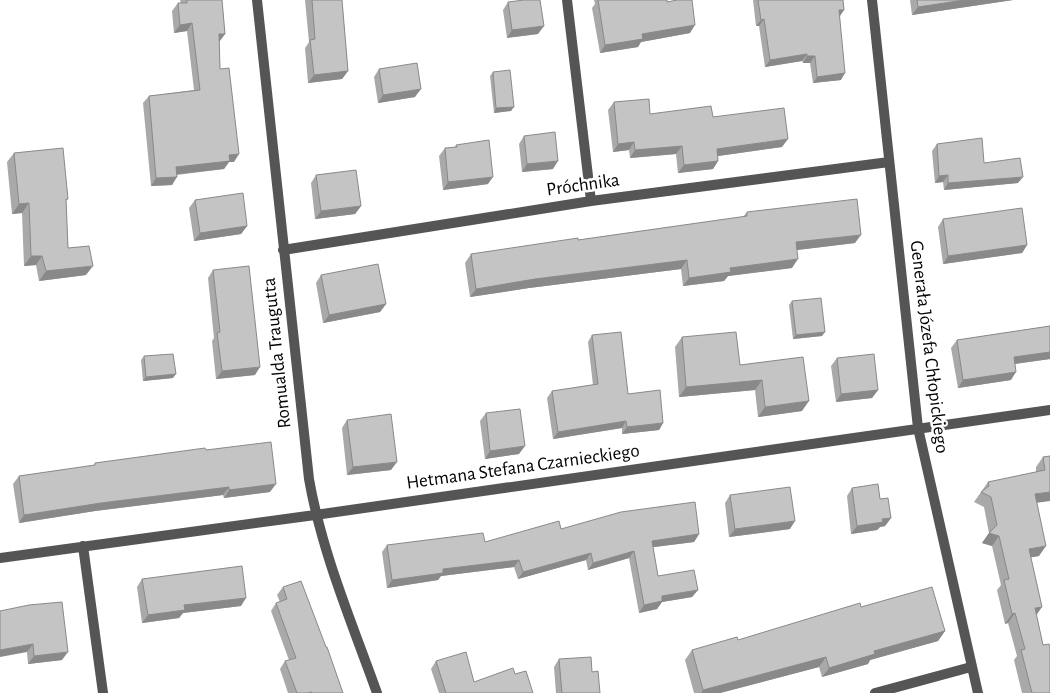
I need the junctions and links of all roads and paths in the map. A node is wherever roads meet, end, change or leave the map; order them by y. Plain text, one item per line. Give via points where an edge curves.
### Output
1 (257, 0) edge
2 (567, 0) edge
3 (872, 0) edge
4 (889, 162) junction
5 (591, 201) junction
6 (283, 250) junction
7 (1050, 410) edge
8 (918, 428) junction
9 (315, 515) junction
10 (83, 546) junction
11 (0, 558) edge
12 (971, 667) junction
13 (103, 693) edge
14 (377, 693) edge
15 (875, 693) edge
16 (978, 693) edge

1 - 6 street, Romualda Traugutta
2 - 5 street
3 - 4 street, Generała Józefa Chłopickiego
4 - 5 street, Próchnika
4 - 8 street, Generała Józefa Chłopickiego
5 - 6 street, Próchnika
6 - 9 street, Romualda Traugutta
7 - 8 street, Hetmana Stefana Czarnieckiego
8 - 9 street, Hetmana Stefana Czarnieckiego
8 - 12 street, Generała Józefa Chłopickiego
9 - 10 street, Hetmana Stefana Czarnieckiego
9 - 14 street, Romualda Traugutta
10 - 11 street, Hetmana Stefana Czarnieckiego
10 - 13 street
12 - 15 street
12 - 16 street, Generała Józefa Chłopickiego

